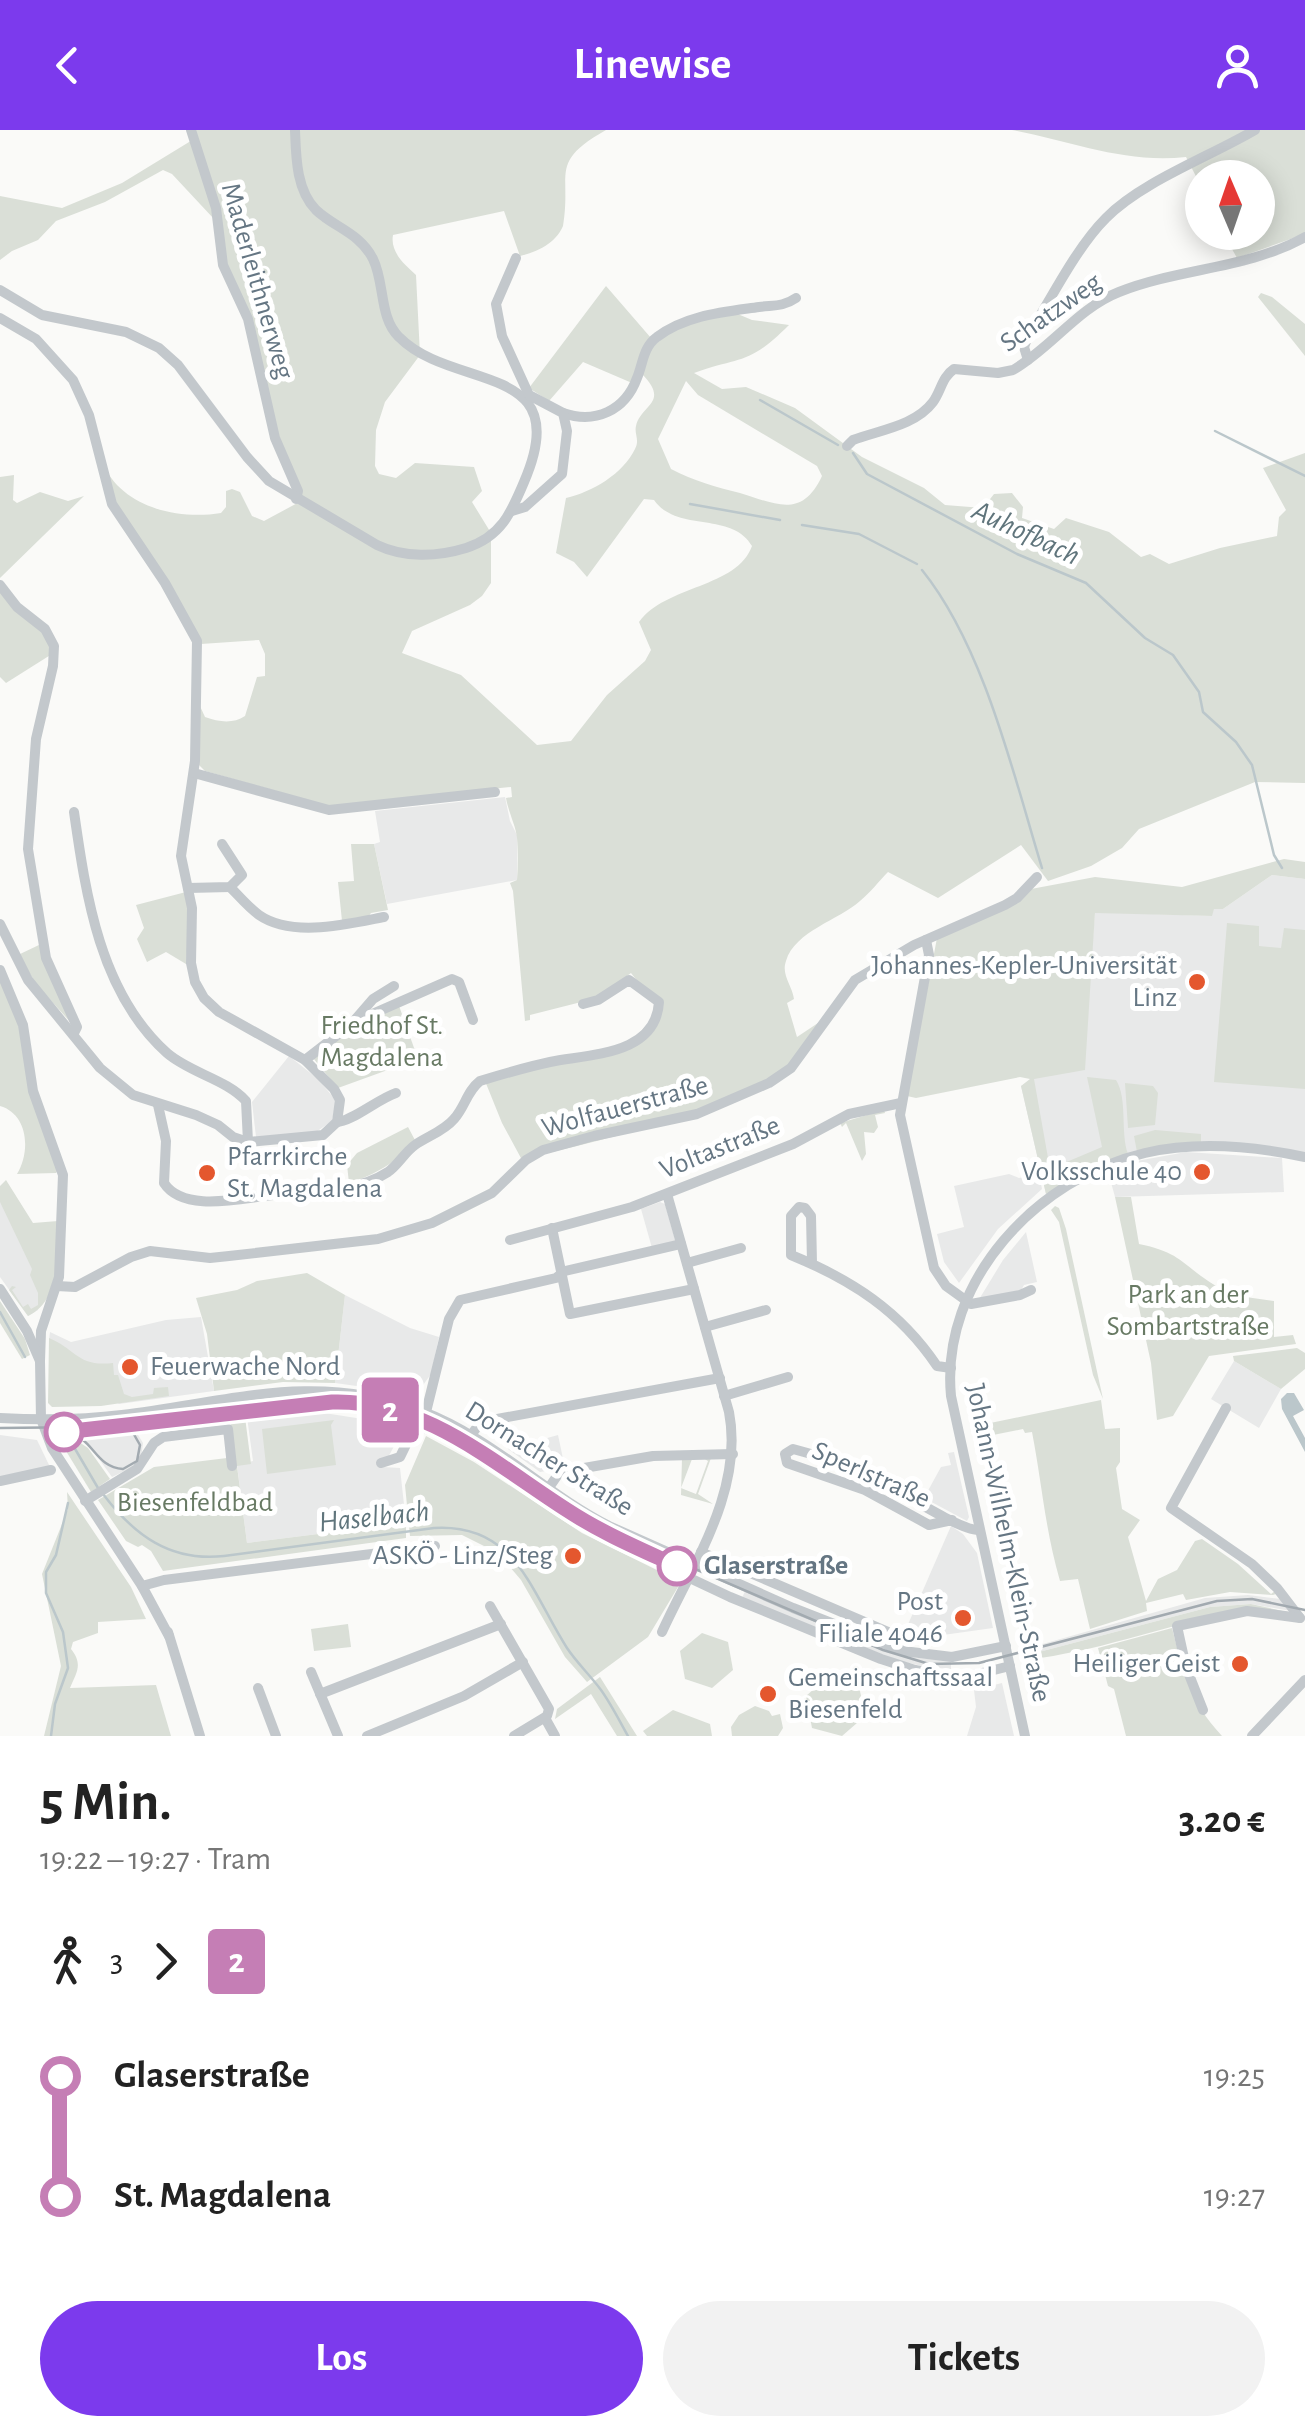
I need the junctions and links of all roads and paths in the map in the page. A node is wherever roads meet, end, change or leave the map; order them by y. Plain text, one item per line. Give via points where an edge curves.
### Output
1 (191, 130) edge
2 (295, 130) edge
3 (1255, 130) edge
4 (1305, 237) edge
5 (516, 258) dead end
6 (0, 290) edge
7 (796, 298) dead end
8 (0, 318) edge
9 (1028, 360) junction
10 (527, 397) junction
11 (563, 414) junction
12 (847, 446) dead end
13 (296, 499) junction
14 (512, 511) junction
15 (0, 586) edge
16 (194, 773) junction
17 (495, 792) dead end
18 (74, 812) dead end
19 (222, 844) dead end
20 (1037, 877) dead end
21 (230, 887) junction
22 (188, 888) junction
23 (384, 918) dead end
24 (0, 924) edge
25 (926, 940) junction
26 (0, 970) edge
27 (394, 986) dead end
28 (583, 1004) dead end
29 (474, 1020) dead end
30 (354, 1022) junction
31 (74, 1033) junction
32 (305, 1060) junction
33 (396, 1093) dead end
34 (901, 1102) junction
35 (158, 1105) junction
36 (337, 1122) junction
37 (248, 1142) junction
38 (1305, 1157) edge
39 (666, 1194) junction
40 (552, 1228) junction
41 (510, 1240) dead end
42 (681, 1244) junction
43 (740, 1248) dead end
44 (812, 1263) junction
45 (686, 1264) junction
46 (562, 1274) junction
47 (57, 1286) junction
48 (0, 1289) edge
49 (694, 1289) junction
50 (1031, 1290) dead end
51 (966, 1302) junction
52 (50, 1306) junction
53 (766, 1310) dead end
54 (20, 1321) junction
55 (705, 1327) junction
56 (40, 1361) junction
57 (951, 1368) junction
58 (788, 1377) dead end
59 (720, 1378) junction
60 (332, 1395) junction
61 (724, 1396) junction
62 (1226, 1408) dead end
63 (426, 1412) junction
64 (0, 1418) edge
65 (41, 1419) junction
66 (416, 1424) junction
67 (471, 1435) junction
68 (733, 1454) junction
69 (381, 1463) dead end
70 (232, 1466) dead end
71 (51, 1470) dead end
72 (0, 1480) edge
73 (548, 1489) junction
74 (95, 1495) junction
75 (952, 1520) junction
76 (979, 1530) junction
77 (435, 1546) dead end
78 (701, 1552) junction
79 (696, 1564) junction
80 (690, 1578) junction
81 (142, 1586) junction
82 (490, 1606) dead end
83 (1302, 1619) edge
84 (501, 1624) junction
85 (662, 1632) dead end
86 (904, 1645) junction
87 (1006, 1646) junction
88 (523, 1662) junction
89 (1010, 1666) junction
90 (311, 1672) dead end
91 (1305, 1680) edge
92 (258, 1688) dead end
93 (320, 1694) junction
94 (1204, 1710) dead end
95 (547, 1714) junction
96 (200, 1736) edge
97 (276, 1736) edge
98 (338, 1736) edge
99 (368, 1736) edge
100 (514, 1736) edge
101 (555, 1736) edge
102 (1025, 1736) edge
103 (1252, 1736) edge

1 - 13 street, Maderleithnerweg via 216,208 223,265 248,320
2 - 10 street via 306,194 370,254 398,336 420,353
3 - 9 street via 1108,216 1028,336
4 - 9 street, Schatzweg via 1108,297
5 - 10 street via 496,310
6 - 13 street via 42,315 126,332 159,348 257,469
7 - 11 street via 675,326 651,342 634,384 614,409 588,418
8 - 16 street via 46,348 73,380 112,504 194,632
9 - 12 street, Schatzweg via 1006,372 949,371 924,412
10 - 11 street
10 - 14 street via 538,446
11 - 14 street via 568,431 562,474
13 - 14 street via 401,554 476,544 500,529
15 - 31 street via 46,629 54,646 36,740 28,850 46,958 78,1027
16 - 17 street via 329,810
16 - 22 street via 181,848
18 - 37 street via 89,899 119,991 165,1051 246,1100
19 - 21 street via 242,874
20 - 25 street, Wolfauerstraße via 1015,899
21 - 22 street
21 - 23 street via 258,914 285,925
22 - 32 street via 192,972 204,998
24 - 31 street via 28,980
25 - 34 street via 929,955
25 - 47 street, Wolfauerstraße via 856,980 791,1068 769,1083 697,1114 543,1150 492,1193 432,1223 378,1239 210,1258 150,1251 75,1286
26 - 47 street via 62,1165
27 - 30 street
28 - 35 street via 629,980 659,1002 648,1032 621,1048 480,1081 452,1122 389,1171 356,1184 236,1201 169,1190
29 - 30 street via 452,979
30 - 32 street
31 - 35 street via 111,1079
32 - 36 street via 338,1095
33 - 36 street
34 - 39 street, Voltastraße via 848,1114 793,1144
34 - 51 street via 931,1258 946,1286
35 - 37 street via 196,1114
36 - 37 street via 316,1137
38 - 51 street, Johann-Wilhelm-Klein-Straße via 1222,1146 1158,1150 1106,1164 1045,1200 997,1249
39 - 40 street, Voltastraße
39 - 42 street
40 - 41 street, Voltastraße
40 - 46 street
42 - 45 street
42 - 46 street
43 - 45 street
44 - 44 street via 811,1216 799,1208 791,1216 792,1255
44 - 57 street via 880,1302 937,1366
45 - 49 street
46 - 49 street via 570,1314
46 - 63 street via 456,1303
47 - 52 street
48 - 54 street
49 - 55 street
50 - 51 street
51 - 57 street, Johann-Wilhelm-Klein-Straße
52 - 54 street
52 - 56 street
53 - 55 street
54 - 56 street
55 - 59 street
56 - 65 street
57 - 76 street, Johann-Wilhelm-Klein-Straße via 954,1415
58 - 61 street
59 - 61 street
59 - 67 street via 481,1422
60 - 63 street, Dornacher Straße via 388,1400
60 - 65 street, Dornacher Straße via 269,1393 123,1415
60 - 66 street, Dornacher Straße
61 - 68 street
62 - 83 street via 1171,1508 1252,1564
63 - 67 street, Dornacher Straße
64 - 65 street, Dornacher Straße
65 - 74 street via 56,1456
66 - 69 street via 400,1457
66 - 80 street, Dornacher Straße via 476,1454 583,1525
67 - 73 street, Dornacher Straße
68 - 73 street via 589,1466 559,1473
68 - 78 street
70 - 74 street via 228,1429 163,1437 137,1469
71 - 72 street
73 - 79 street, Dornacher Straße via 609,1526
74 - 81 street
75 - 75 street, Sperlstraße via 854,1468 793,1449 785,1454 787,1463 850,1483 929,1525
75 - 76 street, Sperlstraße
76 - 87 street, Johann-Wilhelm-Klein-Straße
77 - 81 street
78 - 79 street
78 - 86 street, Dornacher Straße
79 - 80 street
79 - 86 street, Dornacher Straße
80 - 85 street
80 - 89 street, Dornacher Straße via 915,1670 956,1676
81 - 96 street via 169,1636
82 - 84 street
83 - 94 street via 1248,1611 1177,1626
84 - 88 street
84 - 93 street
86 - 87 street, Dornacher Straße via 952,1658
87 - 89 street, Johann-Wilhelm-Klein-Straße
88 - 95 street
88 - 99 street via 464,1696
89 - 102 street, Johann-Wilhelm-Klein-Straße
90 - 93 street
91 - 103 street
92 - 97 street
93 - 98 street
95 - 100 street
95 - 101 street

